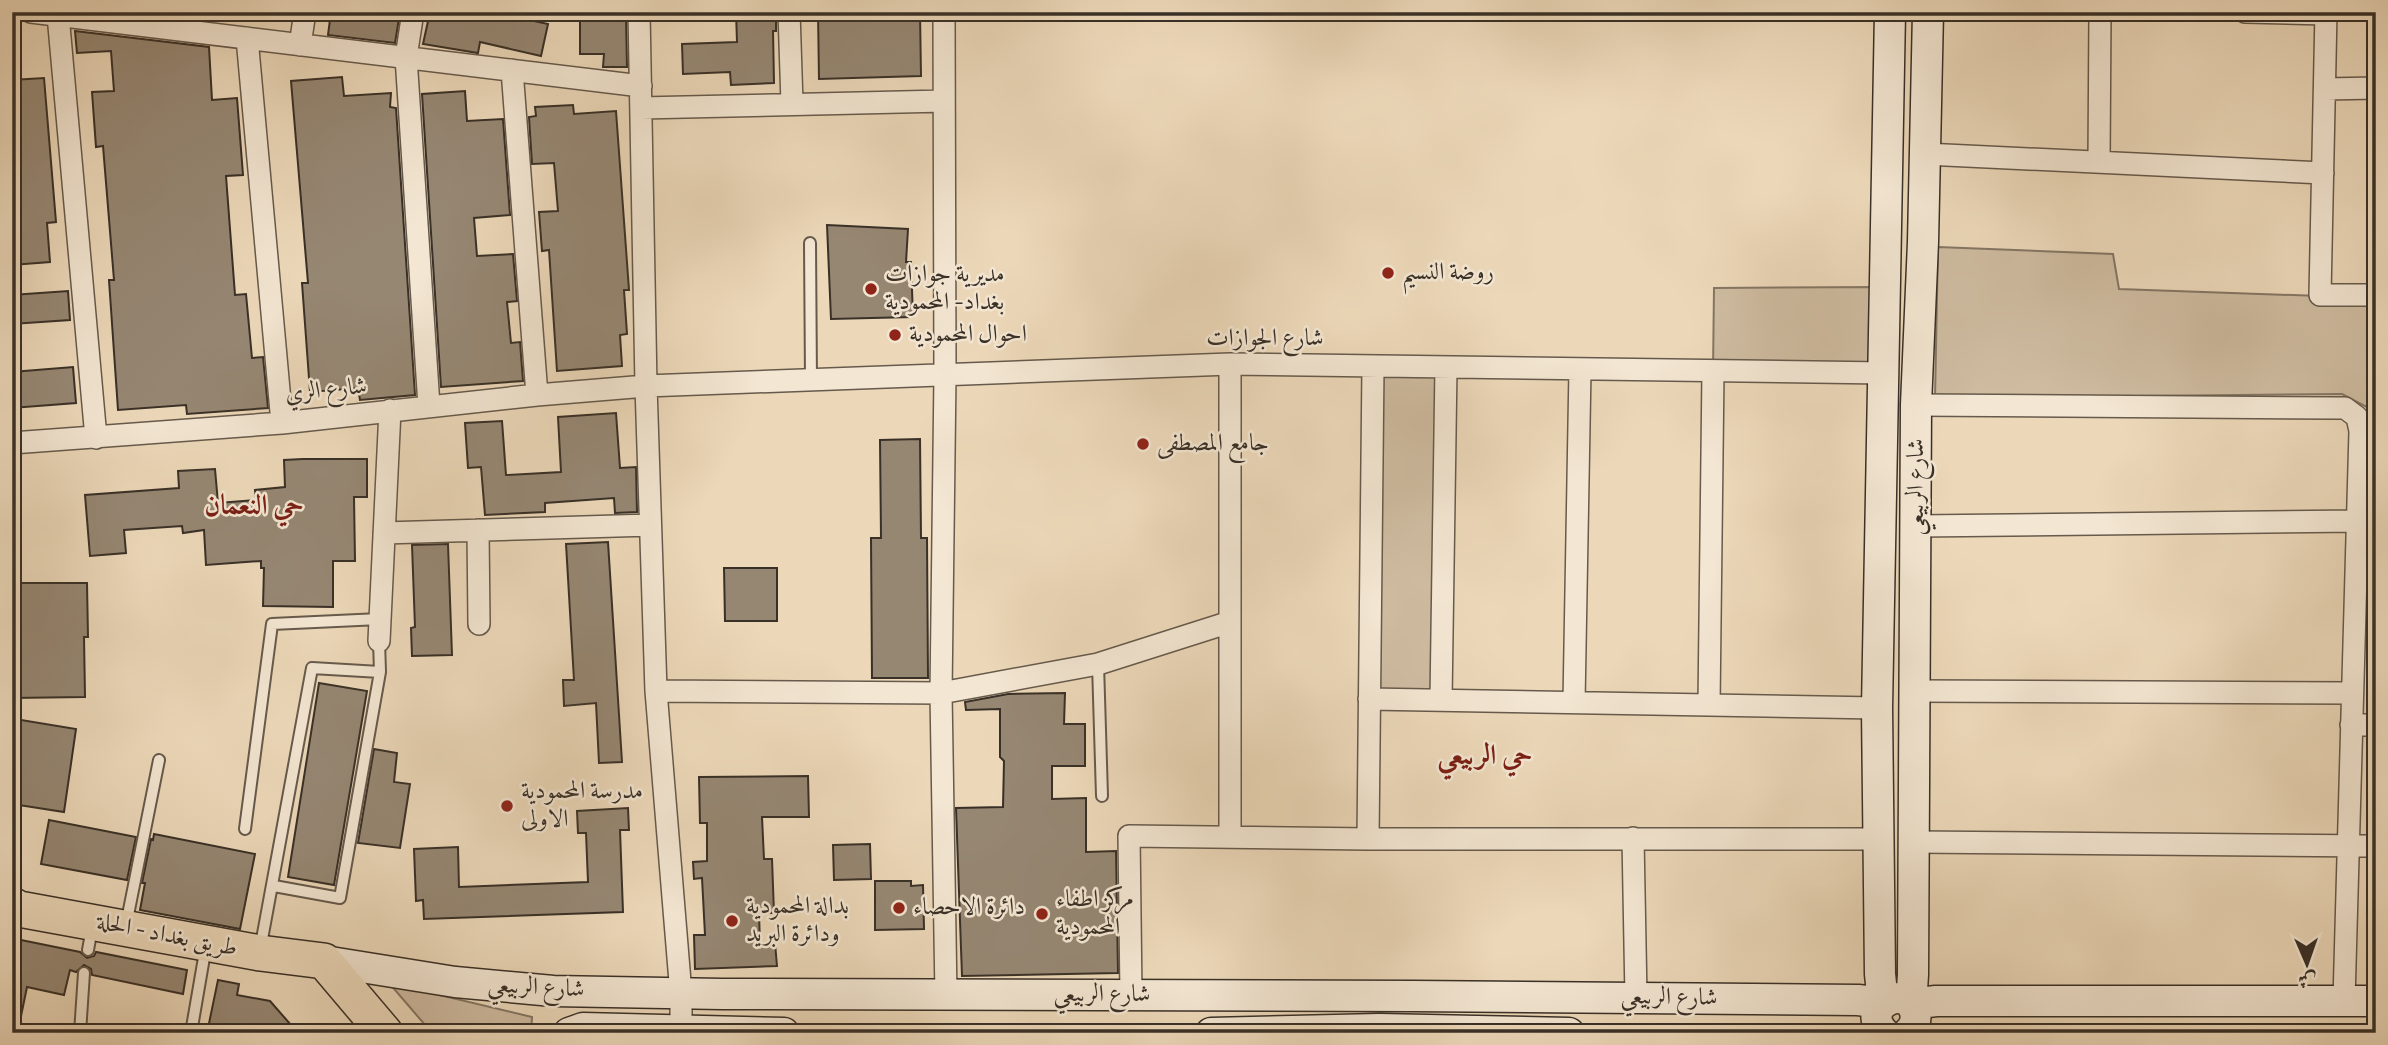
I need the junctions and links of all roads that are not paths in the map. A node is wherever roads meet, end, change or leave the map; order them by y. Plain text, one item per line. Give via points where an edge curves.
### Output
1 (31, 12) edge
2 (305, 12) edge
3 (413, 12) edge
4 (639, 12) edge
5 (789, 12) edge
6 (944, 12) edge
7 (1890, 12) edge
8 (1928, 12) edge
9 (2100, 12) edge
10 (2245, 12) edge
11 (2326, 13) edge
12 (58, 16) junction
13 (160, 20) edge
14 (247, 38) junction
15 (300, 45) junction
16 (406, 57) junction
17 (512, 70) junction
18 (641, 86) junction
19 (2376, 88) edge
20 (2325, 89) junction
21 (944, 101) junction
22 (792, 104) junction
23 (641, 108) junction
24 (1925, 154) junction
25 (2099, 162) junction
26 (2323, 173) junction
27 (810, 243) dead end
28 (2376, 295) edge
29 (1230, 364) junction
30 (1373, 366) junction
31 (1446, 367) junction
32 (1580, 369) junction
33 (1713, 371) junction
34 (945, 374) junction
35 (1884, 377) junction
36 (811, 380) junction
37 (646, 386) junction
38 (537, 395) junction
39 (1917, 405) junction
40 (429, 407) junction
41 (390, 411) junction
42 (282, 423) junction
43 (1882, 428) junction
44 (96, 438) junction
45 (12, 443) edge
46 (2358, 521) junction
47 (650, 525) junction
48 (1917, 526) junction
49 (478, 530) junction
50 (384, 533) junction
51 (380, 619) junction
52 (1230, 622) junction
53 (479, 624) dead end
54 (379, 641) joint
55 (1098, 664) junction
56 (380, 672) junction
57 (656, 691) junction
58 (1915, 691) junction
59 (941, 693) junction
60 (2352, 693) junction
61 (1368, 699) junction
62 (1441, 700) junction
63 (1574, 702) junction
64 (1709, 705) junction
65 (1877, 708) junction
66 (2351, 725) junction
67 (2376, 725) edge
68 (159, 760) dead end
69 (1102, 796) dead end
70 (245, 830) dead end
71 (1230, 837) junction
72 (1633, 838) junction
73 (1368, 839) junction
74 (1878, 839) junction
75 (1913, 842) junction
76 (2348, 845) junction
77 (2376, 846) edge
78 (274, 886) junction
79 (15, 908) edge
80 (102, 933) junction
81 (207, 944) junction
82 (260, 953) junction
83 (324, 961) junction
84 (84, 973) dead end
85 (681, 993) junction
86 (1131, 995) junction
87 (1360, 995) junction
88 (946, 996) junction
89 (1413, 996) junction
90 (1636, 998) junction
91 (2344, 1000) junction
92 (2376, 1001) edge
93 (1893, 1017) edge
94 (681, 1029) junction
95 (1359, 1029) junction
96 (1408, 1030) junction
97 (384, 1032) edge
98 (80, 1033) edge
99 (191, 1033) edge
100 (569, 1033) edge
101 (784, 1033) edge
102 (1211, 1033) edge
103 (1569, 1033) edge
104 (1928, 1033) edge

1 - 12 street
2 - 15 street
3 - 16 street
4 - 18 street
5 - 22 street
6 - 21 street
7 - 35 street, شارع الربيعي
8 - 24 street, شارع الربيعي
9 - 25 street
10 - 11 street
11 - 20 street
12 - 13 street
12 - 44 street
13 - 14 street
14 - 15 street
14 - 42 street
15 - 16 street
16 - 17 street
16 - 40 street
17 - 18 street
17 - 38 street
18 - 23 street
19 - 20 street
20 - 26 street
21 - 22 street
21 - 34 street
22 - 23 street
23 - 37 street
24 - 25 street
24 - 39 street, شارع الربيعي
25 - 26 street
26 - 28 street via 2320,295
27 - 36 lane
29 - 30 street, شارع الجوازات
29 - 34 street, شارع الجوازات
29 - 52 street
30 - 31 street, شارع الجوازات
30 - 61 street
31 - 32 street, شارع الجوازات
31 - 62 street
32 - 33 street, شارع الجوازات
32 - 63 street
33 - 35 street, شارع الجوازات
33 - 64 street
34 - 36 street, شارع الجوازات
34 - 59 street
35 - 39 street via 1890,394 1899,398 1910,395
35 - 43 street, شارع الربيعي
36 - 37 street, شارع الجوازات
37 - 38 street, شارع الري
37 - 47 street
38 - 40 street, شارع الري
39 - 43 street via 1910,416 1891,415
39 - 46 street via 2345,408 2360,424
39 - 48 street, شارع الربيعي
40 - 41 street, شارع الري
41 - 42 street, شارع الري
41 - 50 street
42 - 44 street, شارع الري
43 - 65 street, شارع الربيعي
44 - 45 street, شارع الري
46 - 48 street
46 - 60 street
47 - 49 street
47 - 57 street
48 - 58 street, شارع الربيعي
49 - 50 street
49 - 53 street
50 - 51 street
51 - 54 street
51 - 70 lane via 272,624
52 - 55 street
52 - 71 street
54 - 56 lane
55 - 59 street
55 - 69 lane
56 - 78 lane via 312,668
56 - 78 lane via 340,898
57 - 59 street
57 - 85 street
58 - 60 street
58 - 75 street, شارع الربيعي
59 - 88 street
60 - 66 street
61 - 62 street
61 - 73 street
62 - 63 street
63 - 64 street
64 - 65 street
65 - 74 street, شارع الربيعي
66 - 67 street
66 - 76 street
68 - 80 lane
71 - 73 street
71 - 86 street via 1129,836
72 - 73 street
72 - 74 street
72 - 90 street
74 - 93 street, شارع الربيعي
75 - 76 street
75 - 93 street, شارع الربيعي
76 - 77 street
76 - 91 street
78 - 82 lane
79 - 80 main road, طريق بغداد - الحلة
80 - 81 main road, طريق بغداد - الحلة
81 - 82 main road, طريق بغداد - الحلة
81 - 99 lane
82 - 83 main road, طريق بغداد - الحلة
83 - 85 street, شارع الربيعي via 504,988
83 - 97 main road
84 - 98 lane
85 - 88 street, شارع الربيعي
85 - 94 street
86 - 87 street, شارع الربيعي
86 - 88 street, شارع الربيعي
87 - 89 street, شارع الربيعي
87 - 95 street via 1373,1004 1376,1014 1371,1024
89 - 90 street, شارع الربيعي
89 - 96 street via 1398,1000 1392,1010 1397,1024
90 - 93 street, شارع الربيعي
91 - 92 street, شارع الربيعي
91 - 93 street, شارع الربيعي
93 - 104 street via 1927,1005 1920,1013 1920,1024
94 - 100 street, شارع الربيعي via 583,1028
94 - 101 street, شارع الربيعي
95 - 96 street
95 - 102 street
96 - 103 street

